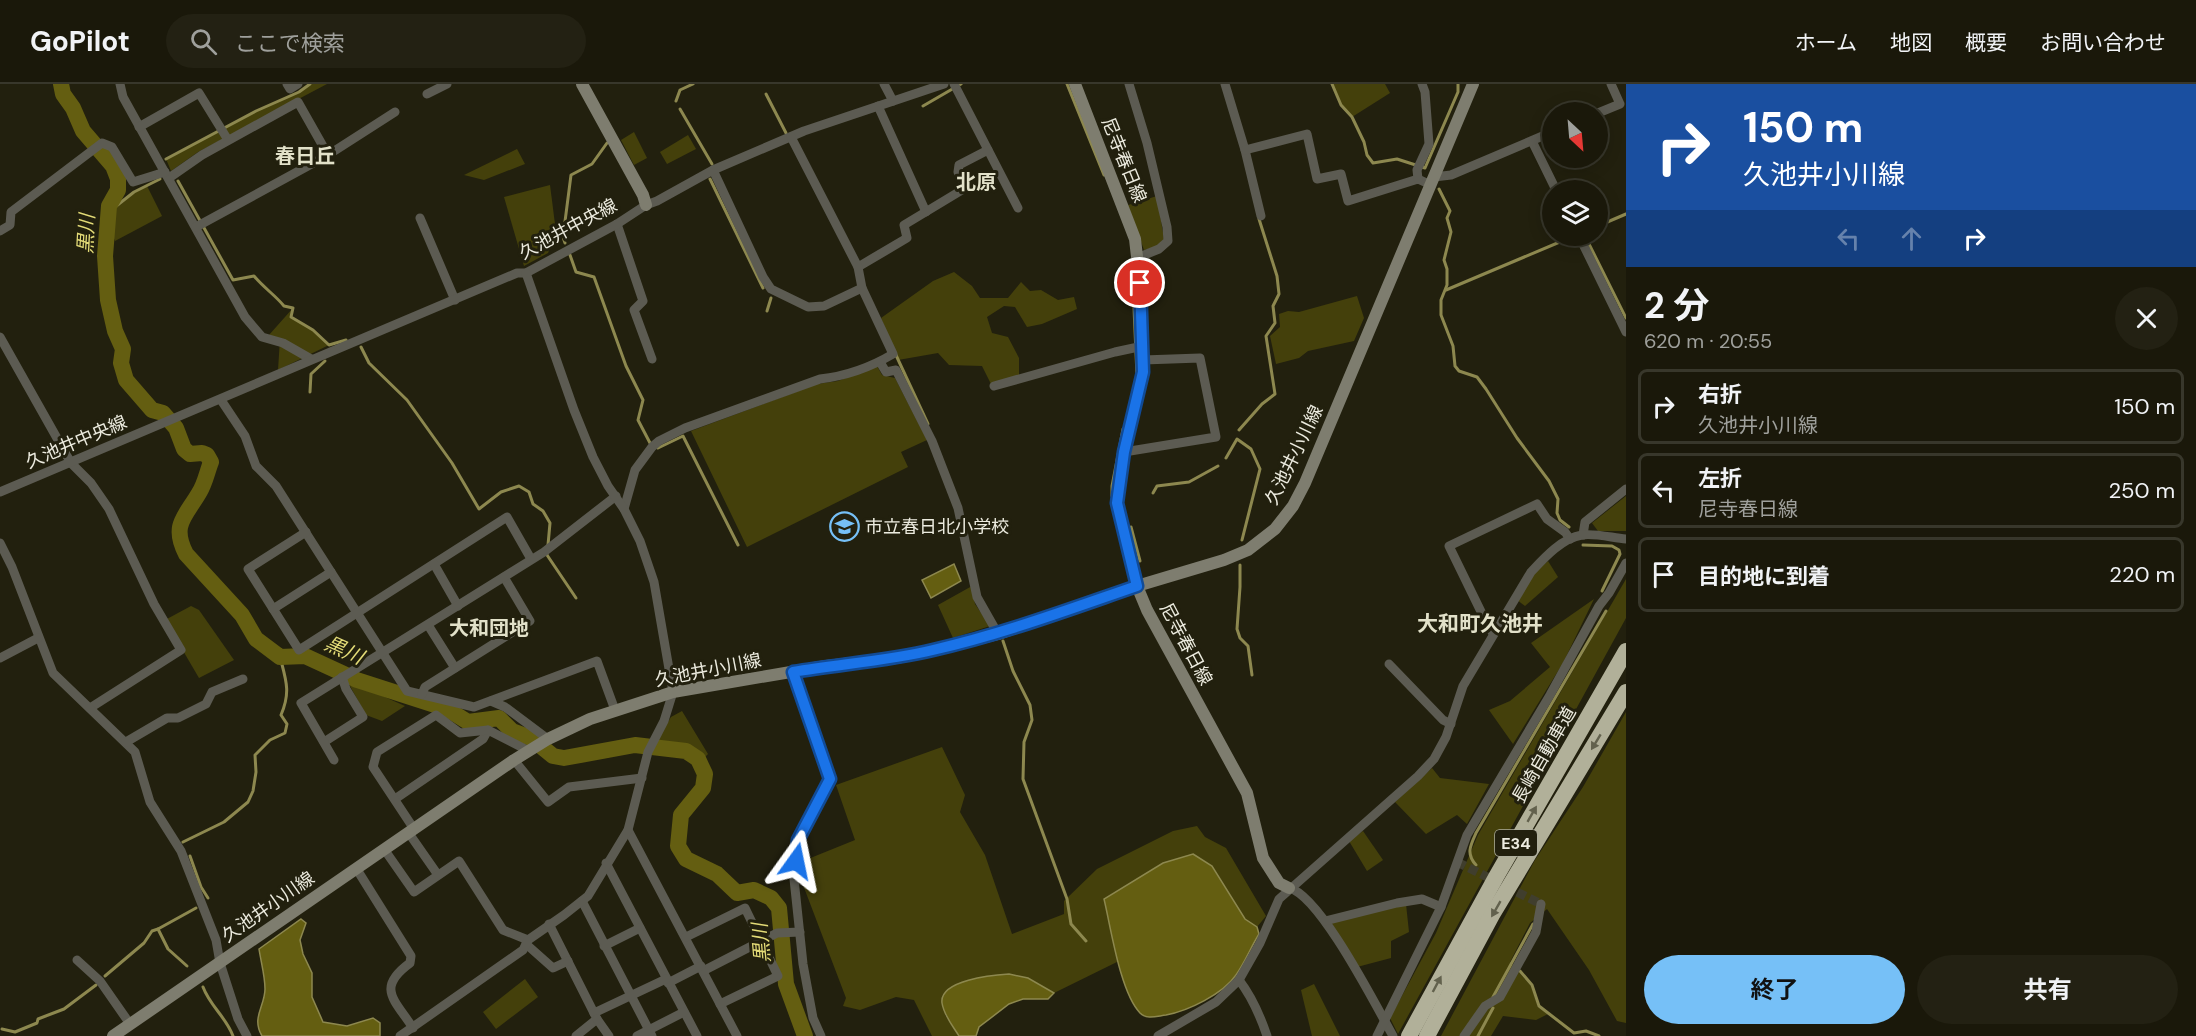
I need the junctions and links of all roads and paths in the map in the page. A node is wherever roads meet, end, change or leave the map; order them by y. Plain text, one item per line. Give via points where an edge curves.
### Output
1 (120, 84) edge
2 (287, 84) edge
3 (298, 84) edge
4 (447, 84) edge
5 (582, 84) edge
6 (884, 84) edge
7 (944, 84) edge
8 (1075, 84) edge
9 (1129, 84) edge
10 (1225, 84) edge
11 (1422, 84) edge
12 (1473, 84) edge
13 (1611, 84) edge
14 (956, 87) edge
15 (427, 94) dead end
16 (893, 102) junction
17 (878, 106) junction
18 (1608, 109) edge
19 (395, 112) dead end
20 (139, 126) junction
21 (1542, 136) edge
22 (791, 137) junction
23 (228, 141) junction
24 (1532, 141) junction
25 (988, 150) junction
26 (1245, 150) junction
27 (328, 156) junction
28 (713, 170) junction
29 (1418, 171) junction
30 (167, 175) junction
31 (1551, 180) edge
32 (1433, 181) junction
33 (646, 205) junction
34 (1018, 208) dead end
35 (926, 212) junction
36 (1261, 216) dead end
37 (420, 219) dead end
38 (617, 224) junction
39 (196, 228) junction
40 (0, 231) edge
41 (1584, 246) edge
42 (1137, 258) junction
43 (858, 267) junction
44 (526, 273) junction
45 (862, 288) junction
46 (455, 300) junction
47 (1626, 332) edge
48 (1, 343) edge
49 (1138, 347) junction
50 (311, 359) junction
51 (652, 359) dead end
52 (1143, 360) junction
53 (880, 362) junction
54 (994, 386) dead end
55 (221, 400) junction
56 (1124, 452) junction
57 (71, 463) junction
58 (0, 480) edge
59 (1626, 489) edge
60 (2, 491) edge
61 (616, 496) junction
62 (624, 509) junction
63 (306, 531) junction
64 (1583, 535) junction
65 (1570, 539) junction
66 (1626, 539) edge
67 (0, 543) edge
68 (531, 559) junction
69 (1626, 563) edge
70 (434, 564) junction
71 (331, 572) junction
72 (504, 577) junction
73 (1137, 586) junction
74 (458, 606) junction
75 (273, 609) junction
76 (357, 613) junction
77 (428, 625) junction
78 (1493, 633) junction
79 (998, 634) junction
80 (38, 638) junction
81 (1626, 642) edge
82 (382, 651) junction
83 (1626, 651) edge
84 (0, 658) edge
85 (1389, 664) dead end
86 (455, 668) junction
87 (793, 672) junction
88 (1612, 676) junction
89 (243, 679) dead end
90 (341, 680) junction
91 (673, 692) junction
92 (1626, 692) edge
93 (423, 694) junction
94 (491, 701) junction
95 (90, 708) junction
96 (615, 710) junction
97 (1451, 724) junction
98 (488, 730) junction
99 (126, 742) junction
100 (324, 742) junction
101 (538, 745) junction
102 (334, 760) dead end
103 (514, 760) junction
104 (642, 778) junction
105 (395, 799) junction
106 (628, 830) junction
107 (411, 831) junction
108 (384, 849) junction
109 (606, 863) junction
110 (356, 868) junction
111 (438, 875) junction
112 (1290, 888) junction
113 (582, 901) junction
114 (1541, 904) dead end
115 (1441, 907) junction
116 (1324, 921) junction
117 (549, 924) junction
118 (640, 928) junction
119 (800, 932) junction
120 (686, 937) junction
121 (527, 942) junction
122 (762, 942) junction
123 (604, 946) junction
124 (77, 960) dead end
125 (568, 961) junction
126 (220, 963) junction
127 (702, 969) junction
128 (1239, 980) junction
129 (667, 981) junction
130 (631, 996) junction
131 (720, 1004) junction
132 (684, 1012) junction
133 (596, 1016) junction
134 (1384, 1021) junction
135 (130, 1024) junction
136 (413, 1028) junction
137 (650, 1033) edge
138 (113, 1036) edge
139 (247, 1036) edge
140 (400, 1036) edge
141 (576, 1036) edge
142 (609, 1036) edge
143 (637, 1036) edge
144 (697, 1036) edge
145 (737, 1036) edge
146 (821, 1036) edge
147 (1158, 1036) edge
148 (1267, 1036) edge
149 (1377, 1036) edge
150 (1393, 1036) edge
151 (1409, 1036) edge
152 (1427, 1036) edge
153 (1464, 1036) edge

1 - 20 street
2 - 3 street via 290,89
4 - 15 street
5 - 33 street
6 - 16 street
7 - 16 street, 久池井中央線
8 - 42 street, 尼寺春日線 via 1128,218
9 - 42 street via 1148,143 1167,227 1167,240 1159,249
10 - 26 street
11 - 29 street via 1429,144
12 - 32 street, 久池井小川線
13 - 18 street via 1620,104
14 - 25 street
16 - 17 street, 久池井中央線
17 - 22 street, 久池井中央線
17 - 35 street
19 - 27 street
20 - 23 street via 199,93
20 - 30 street
21 - 24 street
22 - 28 street, 久池井中央線
22 - 43 street
23 - 27 street via 298,102
23 - 30 street
24 - 31 street
24 - 32 street
25 - 34 street
25 - 35 street via 959,165 962,190
26 - 29 street via 1307,134 1317,179 1341,174 1348,201
26 - 36 street
27 - 39 street
28 - 33 street, 久池井中央線
28 - 45 street via 771,289 808,307 824,306
29 - 32 street
30 - 39 street
30 - 40 street via 133,182 112,147 102,143 11,212 10,225
32 - 73 street, 久池井小川線 via 1293,506 1275,529 1248,550
33 - 38 street, 久池井中央線
35 - 43 street via 904,225 907,238
37 - 46 street
38 - 44 street, 久池井中央線
38 - 51 street via 643,302 634,310
39 - 50 street via 245,317 262,337 283,343
41 - 47 street
42 - 49 street, 尼寺春日線
43 - 45 street
44 - 46 street, 久池井中央線 via 517,273
44 - 61 street via 579,424
45 - 53 street via 893,354
46 - 50 street, 久池井中央線
48 - 57 street
49 - 52 street, 尼寺春日線
49 - 54 street
50 - 55 street, 久池井中央線
52 - 56 street, 尼寺春日線 via 1137,407
52 - 56 street via 1200,358 1216,437
53 - 62 street via 820,379 659,441 635,471
53 - 79 street via 886,372 896,370 932,441 958,508 977,597
55 - 57 street, 久池井中央線
55 - 63 street via 245,436 256,466 276,486
56 - 73 street, 尼寺春日線 via 1117,503
57 - 60 street, 久池井中央線
57 - 95 street via 109,509 154,604 181,650
58 - 60 street
59 - 64 street via 1585,522
61 - 62 street
61 - 68 street
62 - 91 street via 654,582
63 - 71 street
63 - 75 street via 248,569
64 - 65 street
64 - 66 street
65 - 78 street via 1531,572
65 - 78 street via 1547,519 1537,504 1449,546
67 - 80 street
68 - 70 street via 507,517
68 - 72 street
69 - 115 street via 1467,835
70 - 74 street
70 - 76 street
71 - 75 street
71 - 76 street
72 - 74 street
72 - 86 street via 530,621
73 - 79 street, 久池井小川線
73 - 112 street, 尼寺春日線 via 1247,793 1263,858 1279,883
74 - 77 street
75 - 76 street via 299,650
76 - 82 street
77 - 82 street
77 - 86 street
78 - 97 street via 1463,686
79 - 87 street, 久池井小川線 via 896,658
80 - 84 street
80 - 95 street via 52,673
81 - 88 highway
82 - 90 street
82 - 93 street via 406,691
83 - 88 highway, 長崎自動車道 / E34
85 - 97 street
86 - 93 street via 425,687
87 - 91 street, 久池井小川線
87 - 119 street via 830,779 798,840 794,879
151 -> 88 highway, 長崎自動車道 / E34
89 - 99 street via 212,692 206,704 178,718 167,718
90 - 100 street via 363,717
90 - 100 street via 301,703
91 - 96 street, 久池井小川線
91 - 104 street
92 -> 152 highway, 長崎自動車道 / E34 via 1492,915
93 - 94 street via 474,707
94 - 96 street via 597,661
94 - 101 street via 505,707
95 - 99 street
96 - 101 street, 久池井小川線
97 - 112 street via 1434,759 1418,776
98 - 101 street
98 - 105 street via 483,739
98 - 105 street via 460,733 436,715 377,752 373,767
99 - 126 street via 135,752 150,802 181,851 216,940
100 - 102 street
101 - 103 street, 久池井小川線
103 - 104 street via 548,802 569,786
103 - 107 street, 久池井小川線
104 - 106 street
105 - 107 street
106 - 109 street
106 - 120 street
107 - 108 street, 久池井小川線
107 - 111 street
108 - 110 street, 久池井小川線
108 - 111 street via 414,892
109 - 113 street
109 - 118 street
110 - 126 street, 久池井小川線
110 - 136 street via 411,956 410,963 394,976 390,989
111 - 121 street via 459,861 503,930
112 - 116 street via 1304,896
112 - 128 street via 1279,899
113 - 117 street
113 - 123 street
114 - 153 street via 1536,932 1500,998 1485,1006
115 - 116 street via 1422,899
115 - 134 street
116 - 134 street
117 - 121 street
117 - 125 street
118 - 123 street
118 - 129 street
119 - 122 street via 777,933
119 - 146 street via 813,1018
120 - 122 street via 745,908
120 - 127 street
121 - 125 street via 553,968
121 - 136 street via 523,950
122 - 127 street
122 - 131 street via 778,976
123 - 130 street
124 - 135 street via 99,981
125 - 133 street
126 - 135 street, 久池井小川線
126 - 139 street
127 - 129 street
127 - 131 street
128 - 147 street via 1216,1002
128 - 148 street via 1260,1015
129 - 130 street
129 - 132 street
130 - 133 street
130 - 137 street
131 - 145 street
132 - 137 street
132 - 144 street
133 - 141 street
133 - 142 street
134 - 149 street
134 - 150 street
135 - 138 street, 久池井小川線
136 - 140 street
137 - 143 street

